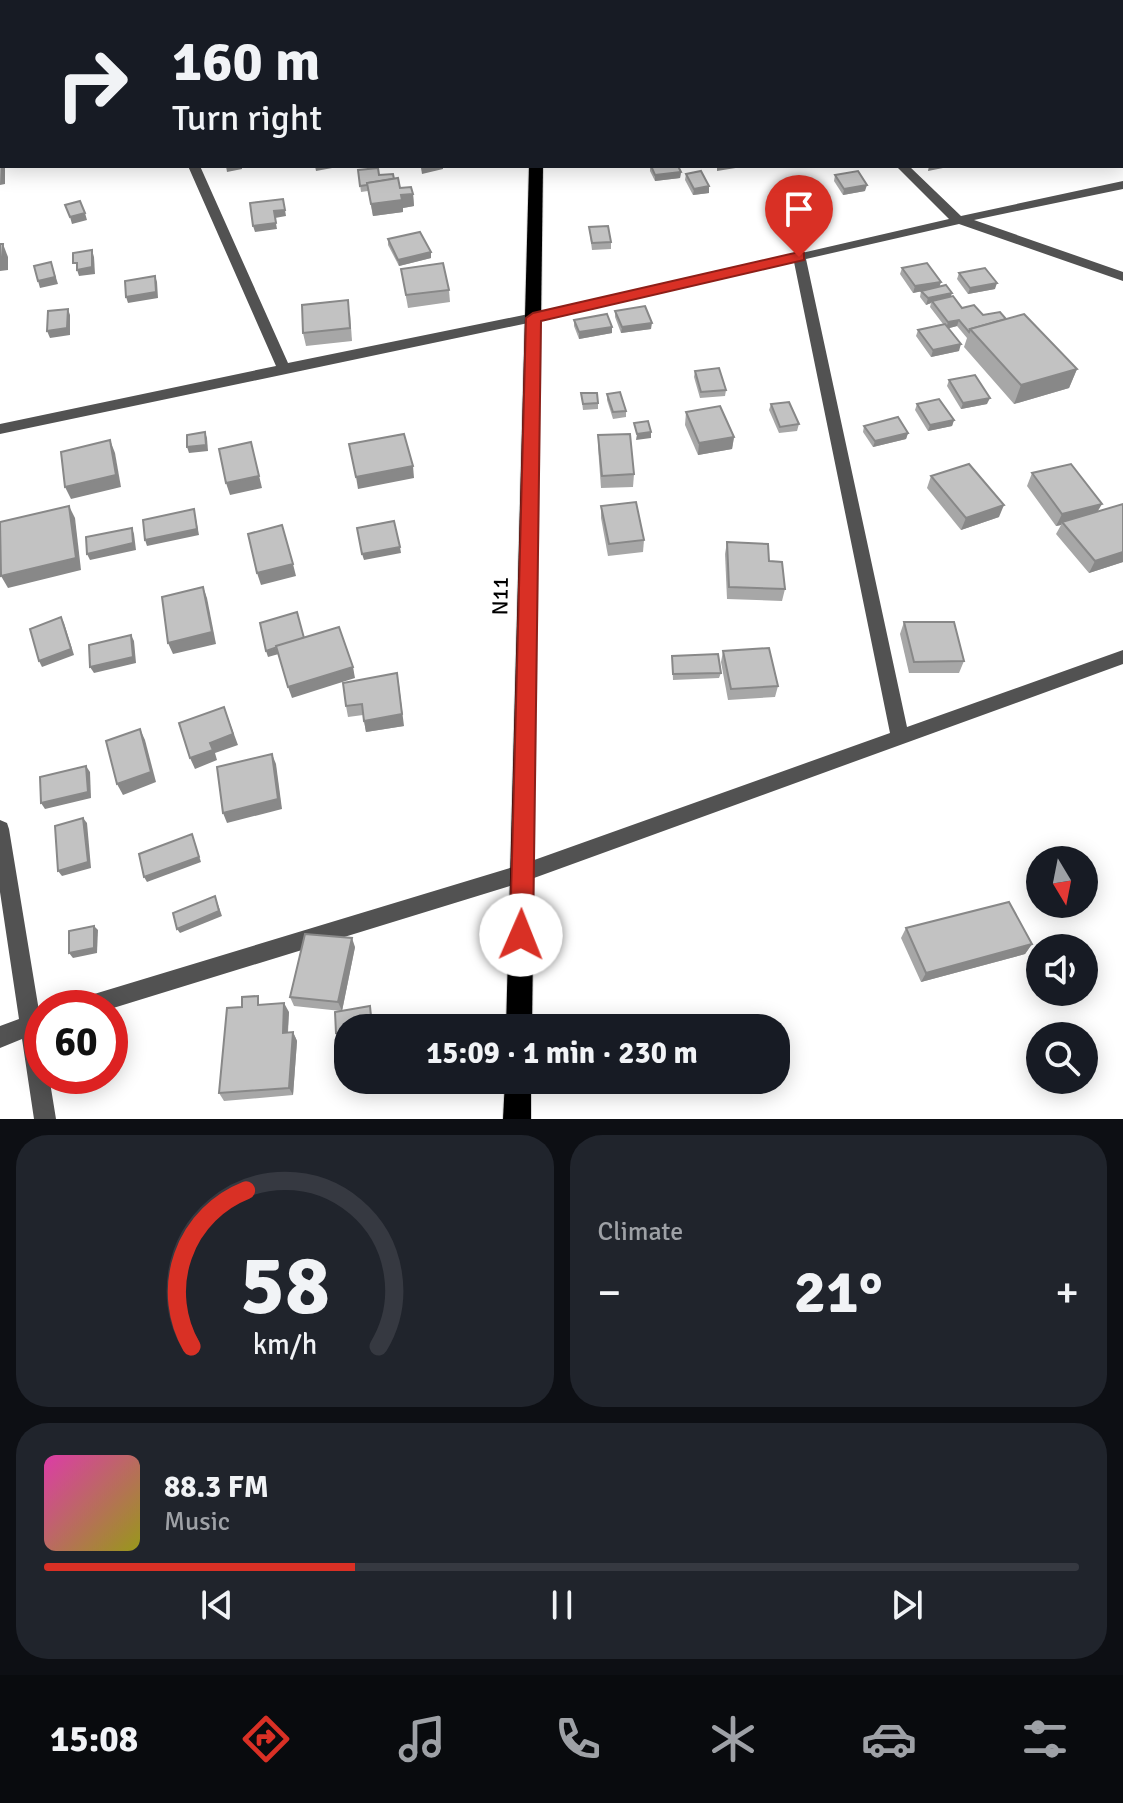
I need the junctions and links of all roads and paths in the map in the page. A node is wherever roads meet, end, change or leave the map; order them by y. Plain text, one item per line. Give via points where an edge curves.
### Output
1 (195, 168) edge
2 (536, 168) edge
3 (904, 168) edge
4 (1123, 185) edge
5 (955, 218) junction
6 (799, 257) junction
7 (1123, 277) edge
8 (533, 318) junction
9 (283, 367) junction
10 (0, 429) edge
11 (1123, 657) edge
12 (900, 736) junction
13 (0, 829) edge
14 (523, 873) junction
15 (30, 990) edge
16 (128, 994) edge
17 (519, 1014) edge
18 (24, 1027) edge
19 (0, 1037) edge
20 (43, 1094) edge
21 (518, 1094) edge
22 (45, 1119) edge
23 (517, 1119) edge

1 - 9 street
2 - 8 main road, N11
3 - 5 street
4 - 5 street
5 - 6 street
5 - 7 street
6 - 8 street
6 - 12 street
8 - 9 street
8 - 14 main road, N11
9 - 10 street
11 - 12 street
12 - 14 street
13 - 15 street
14 - 16 street
14 - 17 main road, N11
18 - 19 street
20 - 22 street
21 - 23 main road

